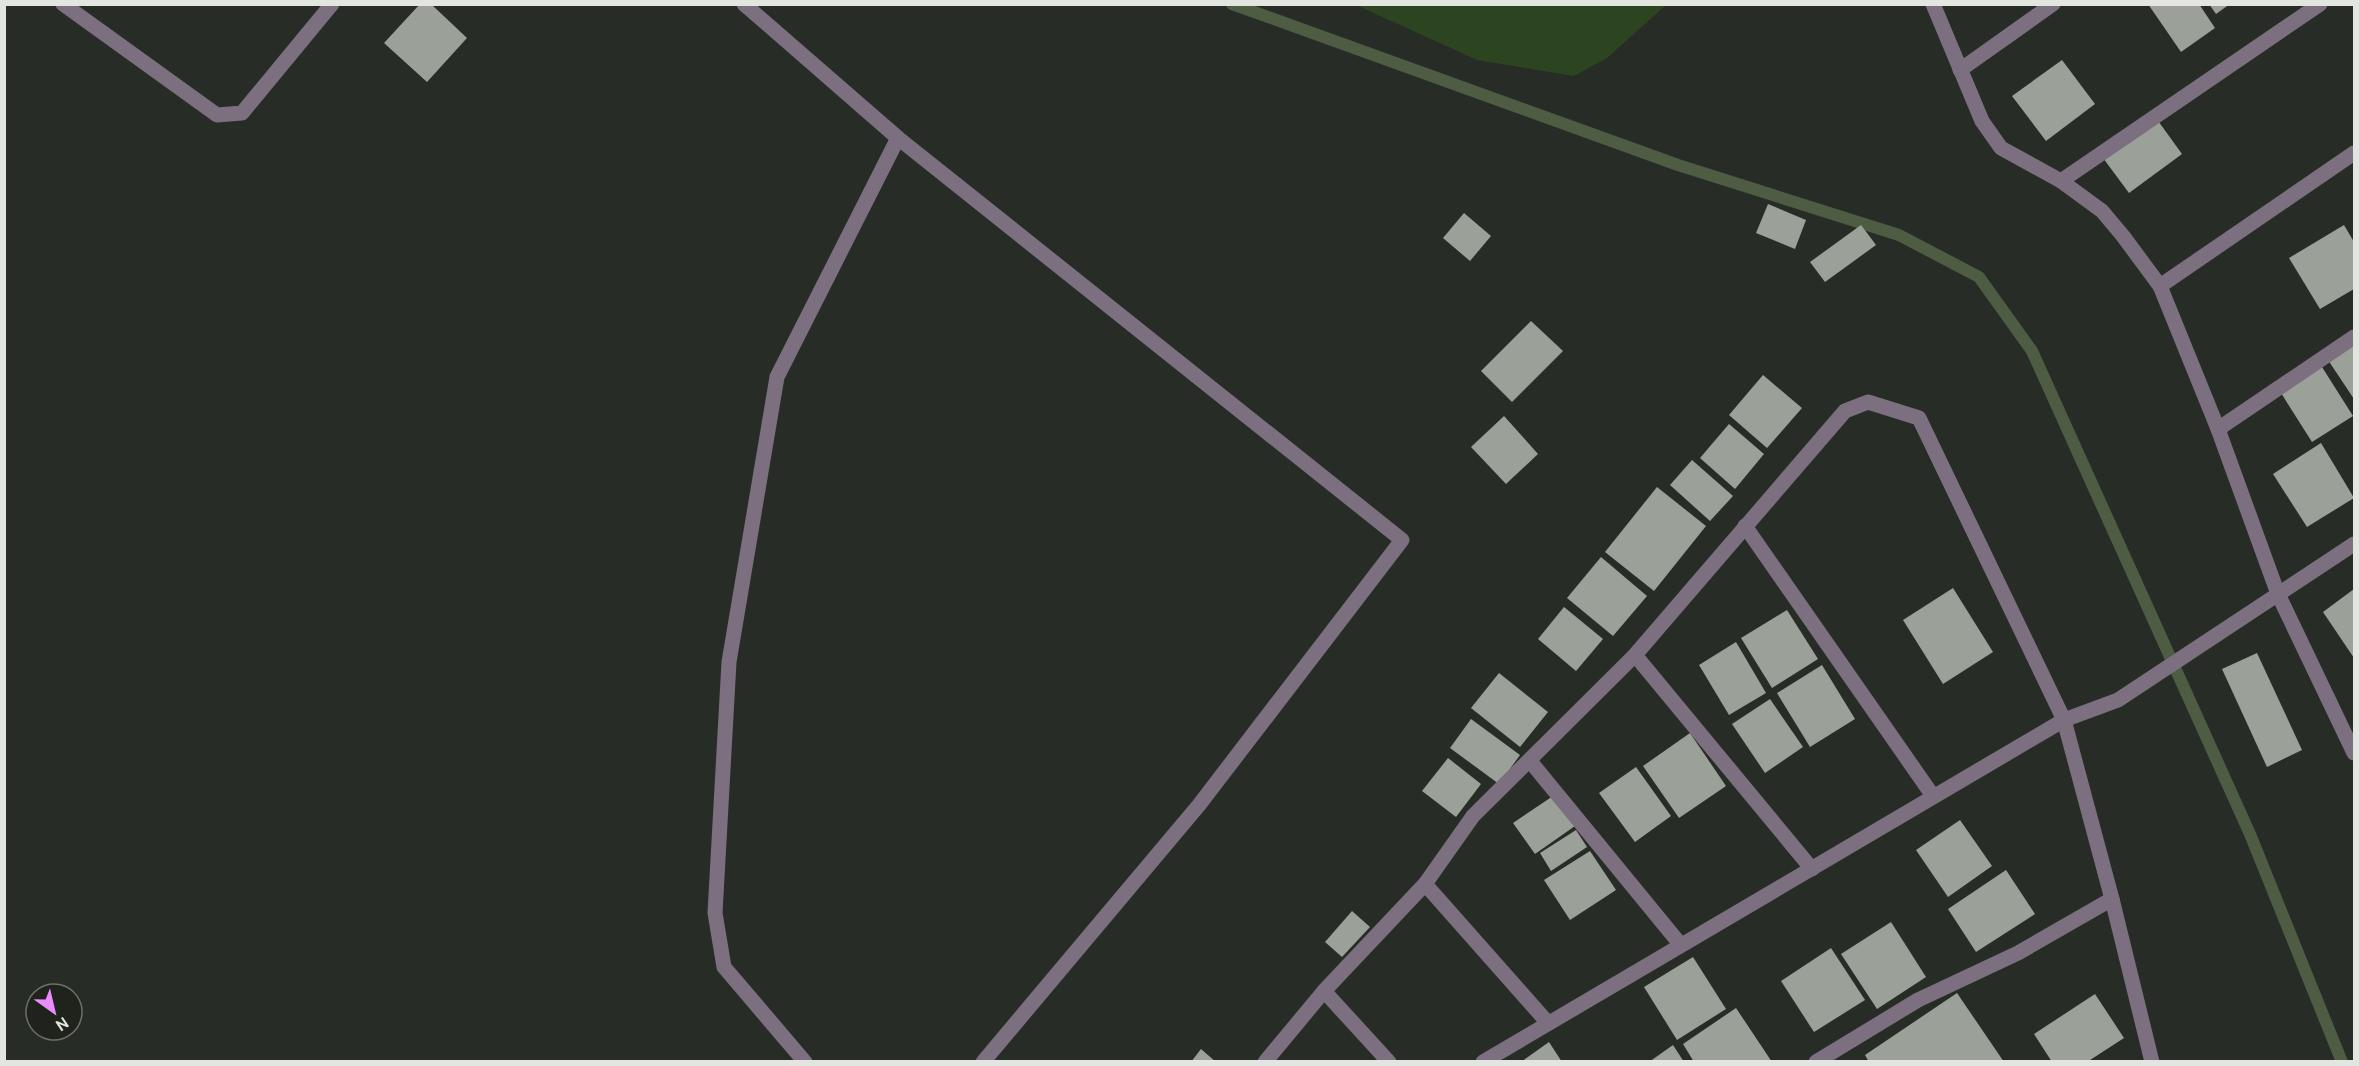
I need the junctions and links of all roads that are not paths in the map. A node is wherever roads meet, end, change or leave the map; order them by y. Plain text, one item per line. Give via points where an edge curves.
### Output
1 (63, 4) edge
2 (332, 4) edge
3 (744, 4) edge
4 (1933, 4) edge
5 (2053, 4) edge
6 (2320, 4) edge
7 (1960, 70) junction
8 (898, 138) junction
9 (2355, 153) edge
10 (2061, 181) junction
11 (2160, 286) junction
12 (2355, 337) edge
13 (2218, 429) junction
14 (1745, 526) junction
15 (2355, 544) edge
16 (2277, 594) junction
17 (1635, 655) junction
18 (2064, 720) junction
19 (2355, 753) edge
20 (1530, 761) junction
21 (1933, 796) junction
22 (1812, 869) junction
23 (1425, 884) junction
24 (2112, 899) junction
25 (1680, 944) junction
26 (1324, 991) junction
27 (1548, 1023) junction
28 (2147, 1059) edge
29 (805, 1062) edge
30 (983, 1062) edge
31 (1265, 1062) edge
32 (1389, 1062) edge
33 (1483, 1062) edge
34 (1815, 1062) edge

1 - 2 street via 217,116 242,113
3 - 8 street
4 - 7 street
5 - 7 street
6 - 10 street
7 - 10 street via 1982,121 2001,148
8 - 29 street via 777,377 729,662 715,913 724,967
8 - 30 street via 1402,540 1199,805
9 - 11 street
10 - 11 street via 2102,211
11 - 13 street
12 - 13 street
13 - 16 street
14 - 17 street
14 - 18 street via 1845,411 1868,402 1919,418
14 - 21 street
15 - 16 street
16 - 18 street via 2118,700
16 - 19 street
17 - 20 street
17 - 22 street
18 - 21 street
18 - 24 street
20 - 23 street via 1473,816
20 - 25 street
21 - 22 street
22 - 25 street
23 - 26 street
23 - 27 street
24 - 28 street
24 - 34 street via 2018,953 1918,1000
25 - 27 street
26 - 31 street
26 - 32 street
27 - 33 street

